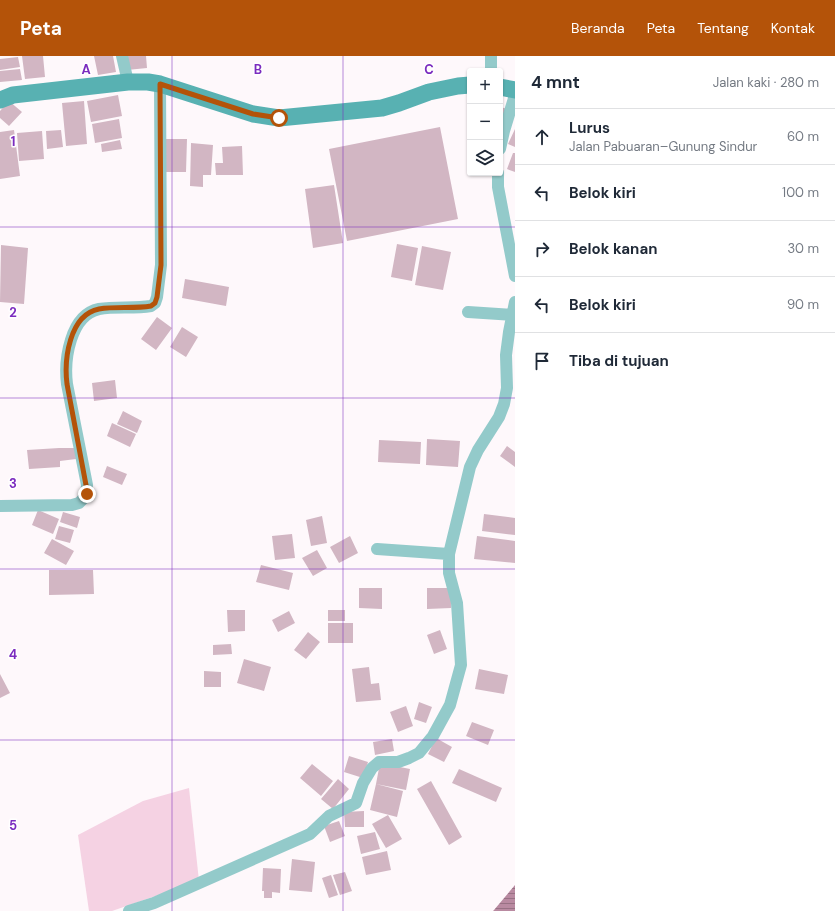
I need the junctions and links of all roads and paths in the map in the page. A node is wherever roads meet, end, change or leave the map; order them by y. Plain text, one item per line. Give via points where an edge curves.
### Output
1 (122, 56) edge
2 (491, 56) edge
3 (491, 68) edge
4 (128, 82) junction
5 (160, 84) junction
6 (467, 85) edge
7 (503, 88) edge
8 (515, 90) edge
9 (515, 95) edge
10 (0, 100) edge
11 (502, 140) edge
12 (498, 176) edge
13 (515, 276) edge
14 (515, 302) edge
15 (468, 312) dead end
16 (513, 314) junction
17 (0, 506) edge
18 (377, 549) dead end
19 (449, 554) junction
20 (129, 911) edge

1 - 4 street
2 - 3 street
4 - 5 street
4 - 10 street via 13,95
5 - 6 street via 253,114 279,118 382,108 430,92
5 - 17 street via 161,265 155,303 151,306 113,307 88,312 73,332 67,358 67,384 86,496 80,503 72,505
7 - 8 street
9 - 11 street
12 - 13 street
14 - 16 street
15 - 16 street
16 - 19 street via 506,355 507,388 504,404 470,467
18 - 19 street
19 - 20 street via 449,573 457,603 461,665 450,705 433,736 419,753 398,762 385,761 375,765 356,803 329,816 310,834 154,903

